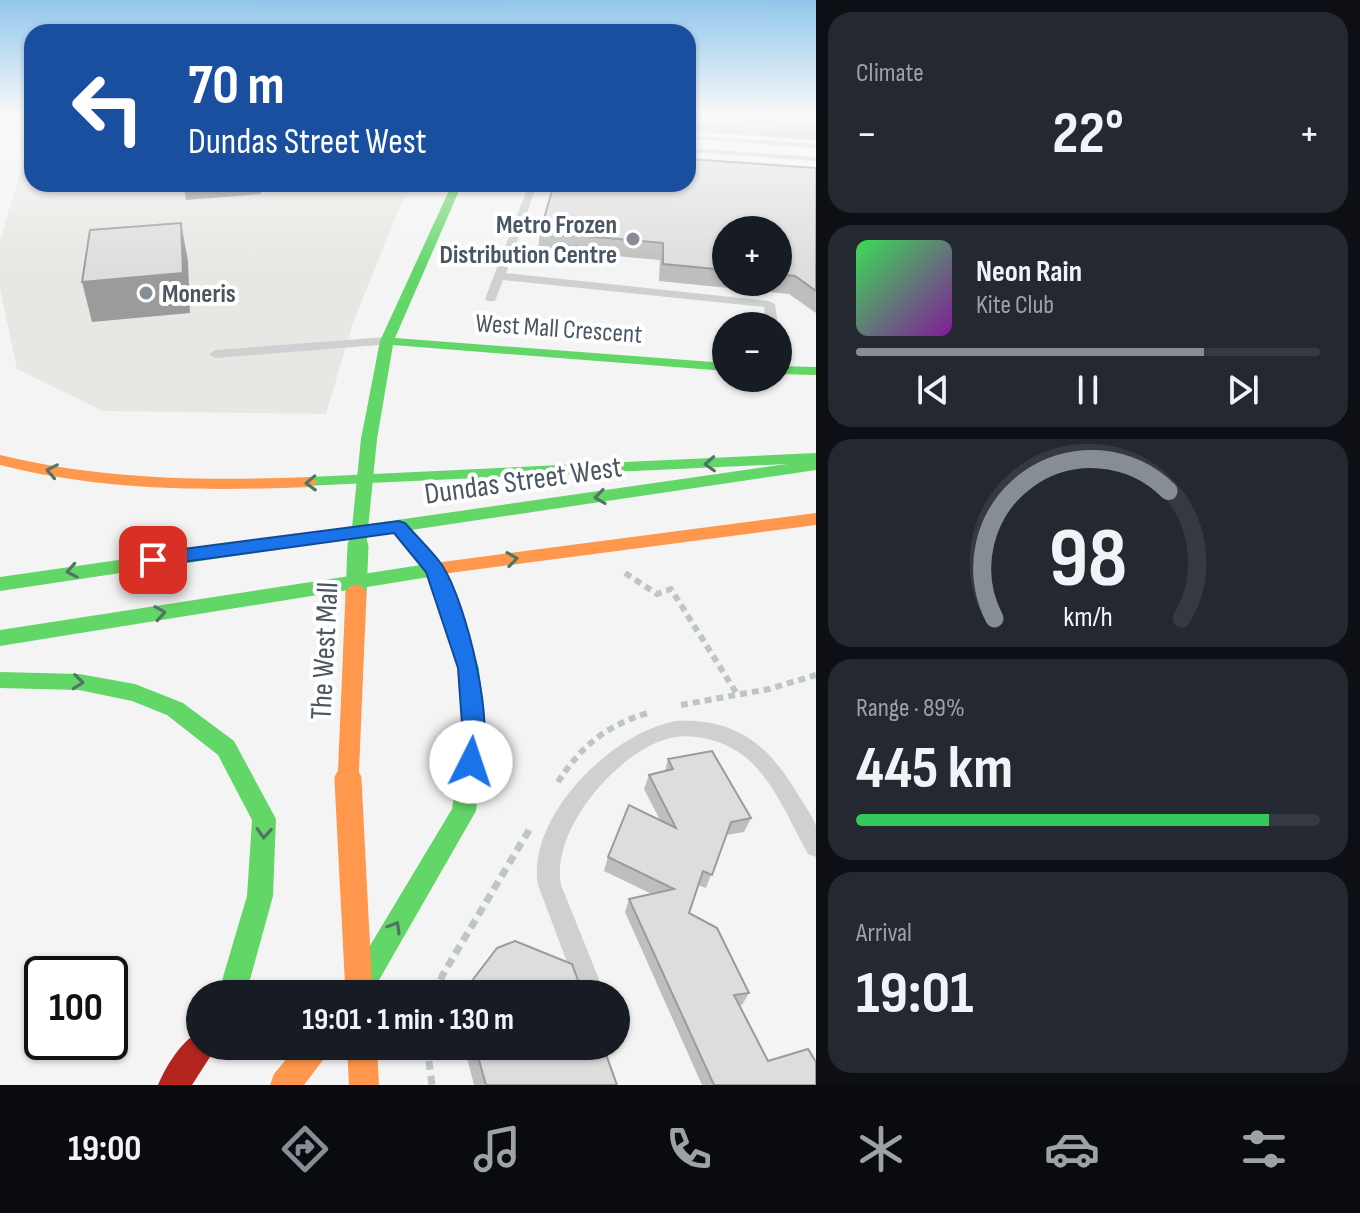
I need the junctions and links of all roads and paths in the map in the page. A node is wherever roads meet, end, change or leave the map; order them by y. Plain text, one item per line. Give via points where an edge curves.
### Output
1 (453, 192) edge
2 (530, 192) edge
3 (507, 253) junction
4 (582, 260) dead end
5 (499, 276) junction
6 (491, 299) dead end
7 (770, 312) edge
8 (387, 341) junction
9 (215, 354) dead end
10 (712, 366) edge
11 (792, 370) edge
12 (816, 371) edge
13 (816, 458) edge
14 (0, 460) edge
15 (816, 465) edge
16 (816, 519) edge
17 (399, 527) junction
18 (435, 569) junction
19 (620, 571) dead end
20 (0, 584) edge
21 (0, 638) edge
22 (816, 675) edge
23 (0, 680) edge
24 (816, 847) edge
25 (236, 980) edge
26 (356, 980) edge
27 (365, 980) edge
28 (587, 980) edge
29 (192, 1060) edge
30 (305, 1060) edge
31 (363, 1060) edge
32 (429, 1060) edge
33 (173, 1085) edge
34 (285, 1085) edge
35 (364, 1085) edge
36 (432, 1085) edge

1 - 8 main road, The West Mall
2 - 3 lane
3 - 4 lane
3 - 5 lane
5 - 6 lane
5 - 7 lane via 769,304
8 - 9 lane
8 - 10 main road, West Mall Crescent
8 - 26 main road, The West Mall, bridge via 361,496 347,759
11 - 12 main road
13 -> 14 main road via 440,479 203,485 87,478
15 -> 17 main road, Dundas Street West
18 -> 16 main road
17 - 18 main road
17 -> 20 main road, Dundas Street West
21 -> 18 main road
27 -> 18 main road via 464,811 474,738 469,668
19 - 22 path via 657,594 671,589 737,694
23 -> 25 main road via 79,682 135,693 175,709 226,748 264,819 260,896
24 - 28 lane via 768,769 752,750 722,735 699,729 665,731 615,759 557,829 548,853 547,877
29 - 33 main road
30 - 34 main road
31 - 35 main road
32 - 36 path

